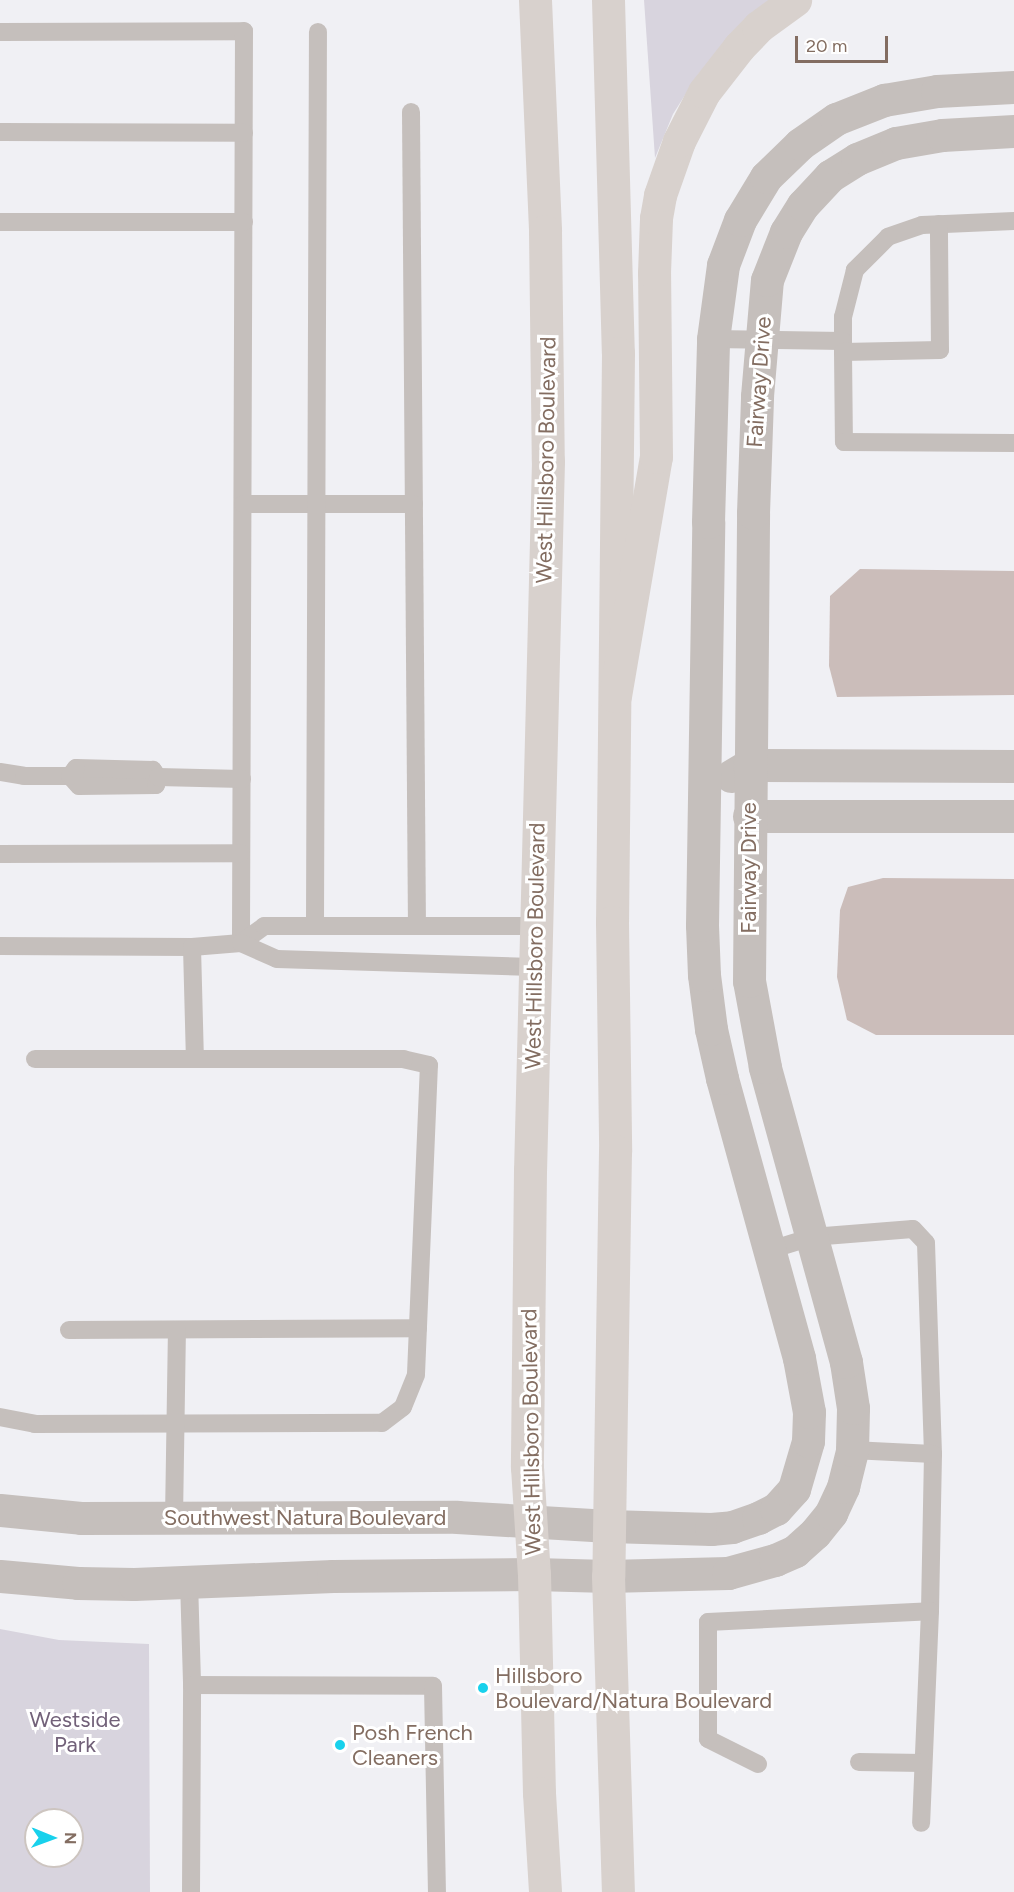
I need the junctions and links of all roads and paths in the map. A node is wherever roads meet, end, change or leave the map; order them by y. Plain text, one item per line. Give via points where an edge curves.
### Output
1 (534, 0) edge
2 (608, 0) edge
3 (795, 0) edge
4 (0, 32) edge
5 (318, 32) dead end
6 (1014, 87) edge
7 (411, 111) dead end
8 (1014, 131) edge
9 (0, 132) edge
10 (244, 133) junction
11 (1014, 221) edge
12 (0, 222) edge
13 (244, 222) junction
14 (939, 224) junction
15 (713, 339) junction
16 (761, 340) junction
17 (843, 347) junction
18 (1014, 443) edge
19 (243, 504) junction
20 (316, 504) junction
21 (414, 504) junction
22 (615, 696) junction
23 (749, 765) junction
24 (1014, 766) edge
25 (0, 772) edge
26 (242, 779) junction
27 (705, 790) junction
28 (749, 816) junction
29 (1014, 816) edge
30 (242, 853) junction
31 (0, 854) edge
32 (315, 924) junction
33 (417, 925) junction
34 (536, 926) junction
35 (241, 943) junction
36 (0, 946) edge
37 (192, 947) junction
38 (534, 967) junction
39 (35, 1059) dead end
40 (195, 1059) junction
41 (812, 1237) junction
42 (770, 1250) junction
43 (418, 1328) junction
44 (177, 1329) junction
45 (69, 1330) dead end
46 (0, 1417) edge
47 (176, 1425) junction
48 (852, 1450) junction
49 (933, 1454) junction
50 (0, 1510) edge
51 (174, 1518) junction
52 (529, 1520) junction
53 (609, 1526) junction
54 (534, 1574) junction
55 (0, 1576) edge
56 (608, 1576) junction
57 (189, 1581) junction
58 (930, 1611) junction
59 (192, 1685) junction
60 (859, 1762) dead end
61 (758, 1764) dead end
62 (923, 1764) junction
63 (921, 1823) dead end
64 (191, 1892) edge
65 (437, 1892) edge
66 (545, 1892) edge
67 (618, 1892) edge

1 - 34 main road, West Hillsboro Boulevard via 545,231 548,461
2 - 22 main road via 618,353
3 - 22 main road via 752,34 704,92 679,141 660,195 654,273 656,457
4 - 10 lane via 244,31
5 - 20 lane
6 - 15 street, Fairway Drive via 937,91 884,100 836,119 800,144 766,177 740,220 723,265
7 - 21 lane
8 - 16 street, Fairway Drive via 942,135 896,143 857,159 830,176 786,231 767,280
9 - 10 lane
10 - 13 lane
11 - 14 lane
12 - 13 lane
13 - 19 lane
14 - 17 lane via 922,225 888,237 855,270 843,317
14 - 17 lane via 940,350
15 - 16 lane
15 - 27 street, Fairway Drive
16 - 17 lane
16 - 23 street, Fairway Drive via 753,501
17 - 18 lane via 844,442
19 - 20 lane
19 - 26 lane
20 - 21 lane
20 - 32 lane
21 - 33 lane
22 - 53 main road via 615,1151
23 - 24 street
23 - 27 street
23 - 28 street, Fairway Drive
25 - 26 lane via 70,776 79,786 156,785 159,777
26 - 30 lane
27 - 28 street
27 - 42 street, Fairway Drive via 702,925 711,1029
28 - 29 street
28 - 41 street, Fairway Drive via 753,1006 765,1067
30 - 31 lane
30 - 35 lane
32 - 33 lane
32 - 35 lane via 264,926
33 - 34 lane
34 - 38 main road, West Hillsboro Boulevard
35 - 37 lane
35 - 38 lane via 277,959
36 - 37 lane
37 - 40 lane
38 - 52 main road, West Hillsboro Boulevard via 528,1285
39 - 40 lane
40 - 43 lane via 404,1059 429,1065
41 - 42 lane
41 - 48 street, Fairway Drive via 846,1362 853,1408
41 - 49 lane via 913,1229 926,1244
42 - 53 street, Fairway Drive via 809,1412 808,1441 794,1489 776,1509 732,1527
43 - 44 lane
43 - 47 lane via 416,1374 403,1407 382,1423
44 - 45 lane
44 - 47 lane
46 - 47 lane via 35,1424
47 - 51 lane
48 - 49 lane
48 - 56 street, Fairway Drive via 843,1487 831,1513 795,1551 728,1573
49 - 58 lane
50 - 51 street, Southwest Natura Boulevard via 81,1518
51 - 52 street, Southwest Natura Boulevard
52 - 53 street, Southwest Natura Boulevard
52 - 54 main road, West Hillsboro Boulevard
53 - 56 main road
54 - 56 street
54 - 57 street
54 - 66 main road, West Hillsboro Boulevard
55 - 57 street via 78,1583
56 - 67 main road
57 - 59 lane
58 - 61 lane via 708,1622 708,1739
58 - 62 lane
59 - 64 lane
59 - 65 lane via 434,1686
60 - 62 lane
62 - 63 lane

